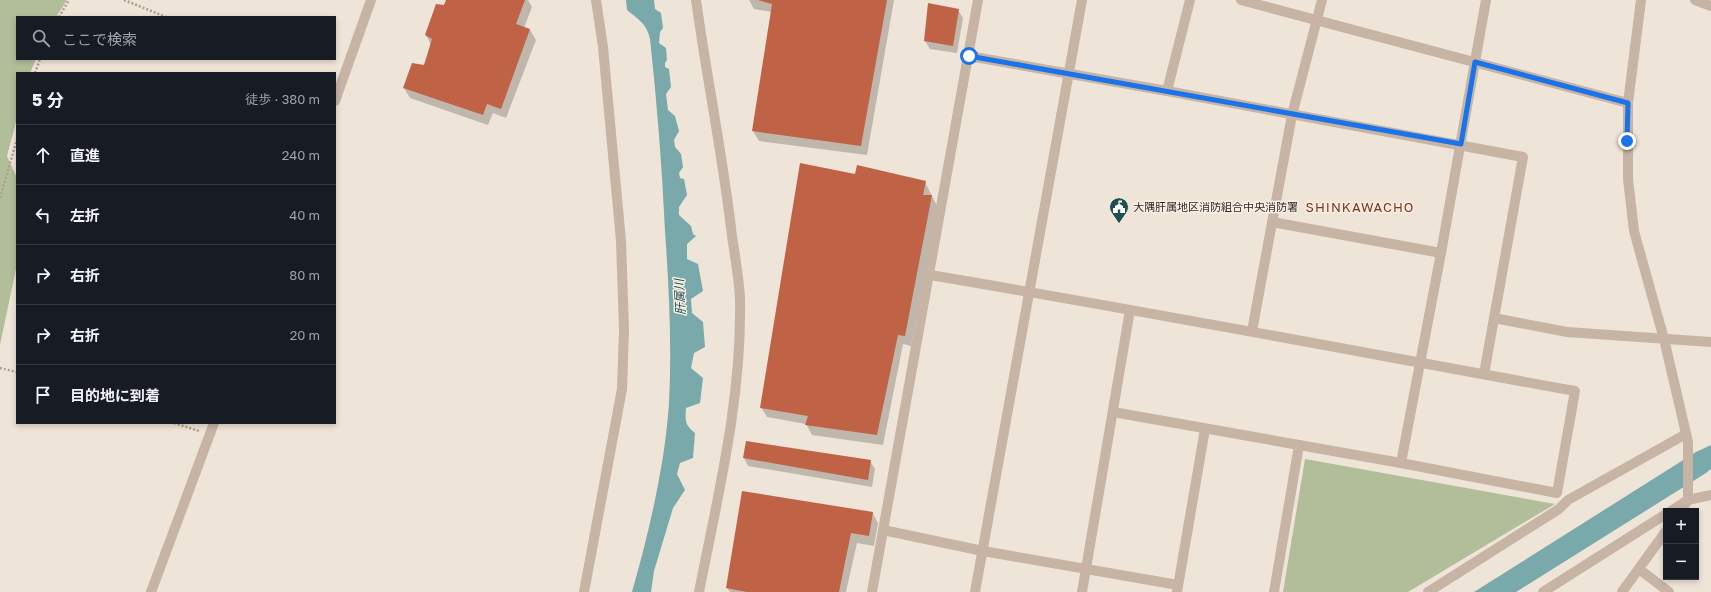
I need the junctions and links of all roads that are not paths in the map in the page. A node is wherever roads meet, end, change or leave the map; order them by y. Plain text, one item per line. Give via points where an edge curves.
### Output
1 (371, 0) edge
2 (596, 0) edge
3 (696, 0) edge
4 (978, 0) edge
5 (1082, 0) edge
6 (1190, 0) edge
7 (1240, 0) edge
8 (1322, 0) edge
9 (1486, 0) edge
10 (1642, 0) edge
11 (1695, 0) edge
12 (1711, 6) edge
13 (1316, 20) junction
14 (969, 56) junction
15 (1475, 62) junction
16 (1069, 75) junction
17 (1167, 91) junction
18 (336, 98) edge
19 (1628, 103) junction
20 (1292, 115) junction
21 (1461, 144) junction
22 (1272, 222) junction
23 (1440, 254) junction
24 (930, 275) junction
25 (1029, 292) junction
26 (1130, 310) junction
27 (1494, 318) junction
28 (1252, 331) junction
29 (1664, 339) junction
30 (1711, 342) edge
31 (1420, 362) junction
32 (1484, 374) junction
33 (1112, 412) junction
34 (214, 424) edge
35 (1205, 429) junction
36 (1687, 438) junction
37 (1299, 445) junction
38 (1402, 463) junction
39 (1556, 493) junction
40 (1688, 495) junction
41 (1711, 495) edge
42 (1568, 500) junction
43 (1674, 508) edge
44 (1682, 508) edge
45 (1663, 516) edge
46 (883, 530) junction
47 (1663, 535) edge
48 (983, 551) junction
49 (1086, 569) junction
50 (1639, 569) junction
51 (1178, 589) edge
52 (151, 592) edge
53 (584, 592) edge
54 (699, 592) edge
55 (872, 592) edge
56 (975, 592) edge
57 (1082, 592) edge
58 (1274, 592) edge
59 (1428, 592) edge
60 (1544, 592) edge
61 (1622, 592) edge
62 (1669, 592) edge

1 - 18 street
2 - 53 street via 605,61 620,234 624,330 622,389
3 - 54 street via 725,175 740,298 738,370 731,429
4 - 14 street
5 - 16 street
6 - 17 street
7 - 13 street
8 - 13 street
9 - 15 street
10 - 19 street
11 - 12 street
13 - 15 street
13 - 20 street
14 - 16 street
14 - 24 street
15 - 19 street
15 - 21 street
16 - 17 street
16 - 25 street
17 - 20 street
19 - 29 street via 1628,179 1634,231
20 - 21 street
20 - 22 street
21 - 23 street
21 - 27 street via 1523,157
22 - 23 street
22 - 28 street
23 - 31 street
24 - 25 street
24 - 46 street
25 - 26 street
25 - 48 street
26 - 28 street
26 - 33 street
27 - 29 street via 1567,332
27 - 32 street
28 - 31 street
29 - 30 street
29 - 36 street
31 - 32 street
31 - 38 street
32 - 39 street via 1575,391
33 - 35 street
33 - 49 street
34 - 52 street
35 - 37 street
35 - 51 street
36 - 40 street
36 - 42 street
37 - 38 street
37 - 58 street
38 - 39 street
39 - 42 street
40 - 41 street
40 - 43 street
40 - 44 street
42 - 59 street via 1559,509
45 - 60 street
46 - 48 street
46 - 55 street
47 - 50 street
48 - 49 street
48 - 56 street
49 - 51 street
49 - 57 street
50 - 61 street
50 - 62 street

